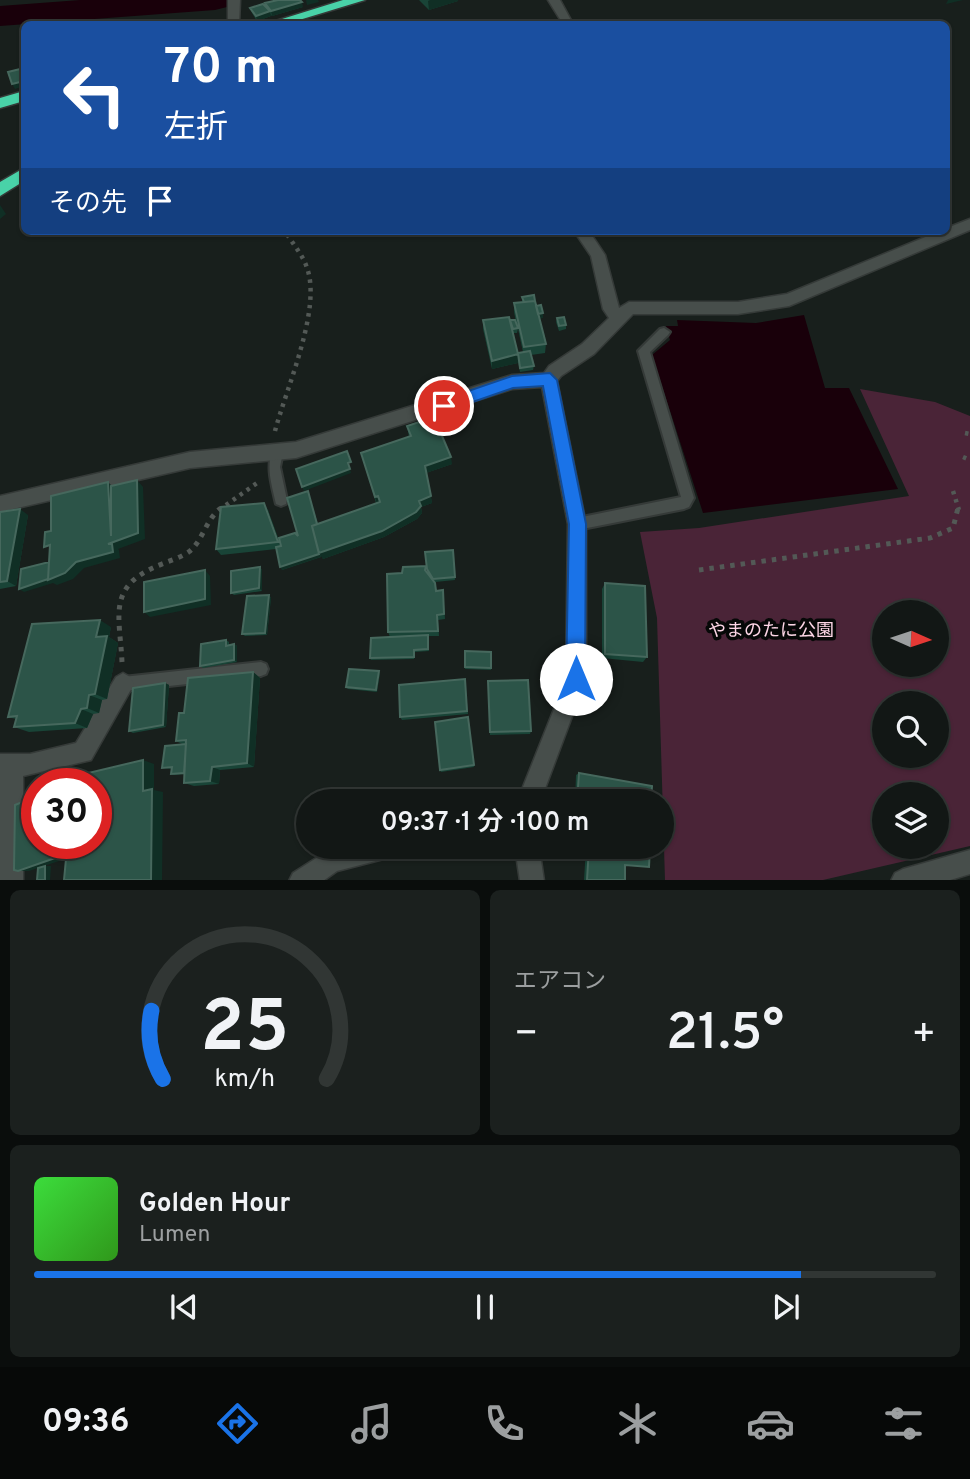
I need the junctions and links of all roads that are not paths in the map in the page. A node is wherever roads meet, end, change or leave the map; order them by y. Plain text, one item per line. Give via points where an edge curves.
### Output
1 (234, 0) edge
2 (358, 0) edge
3 (554, 0) edge
4 (234, 21) edge
5 (284, 21) edge
6 (566, 21) edge
7 (21, 97) edge
8 (0, 103) edge
9 (21, 175) edge
10 (0, 190) edge
11 (970, 224) edge
12 (950, 232) edge
13 (584, 235) edge
14 (944, 235) edge
15 (618, 319) junction
16 (664, 332) dead end
17 (550, 380) junction
18 (274, 457) junction
19 (281, 500) dead end
20 (0, 504) edge
21 (577, 524) junction
22 (261, 669) dead end
23 (123, 684) joint
24 (6, 765) edge
25 (533, 789) edge
26 (337, 859) edge
27 (529, 859) edge
28 (970, 862) edge
29 (11, 880) edge
30 (301, 880) edge
31 (532, 880) edge
32 (903, 880) edge

1 - 4 street
2 - 5 highway
3 - 6 street
7 - 8 highway
9 - 10 highway
11 - 12 street
13 - 15 street via 598,255 611,309
14 - 15 street via 789,300 738,307 629,308
15 - 17 street
16 - 21 lane via 644,351 688,498 684,503
17 - 18 street via 512,382
17 - 21 street
18 - 19 lane
18 - 20 street via 190,460
21 - 25 street via 576,679
22 - 23 lane
23 - 24 street via 83,752 30,765
24 - 29 street
26 - 30 street
27 - 31 street
28 - 32 street

